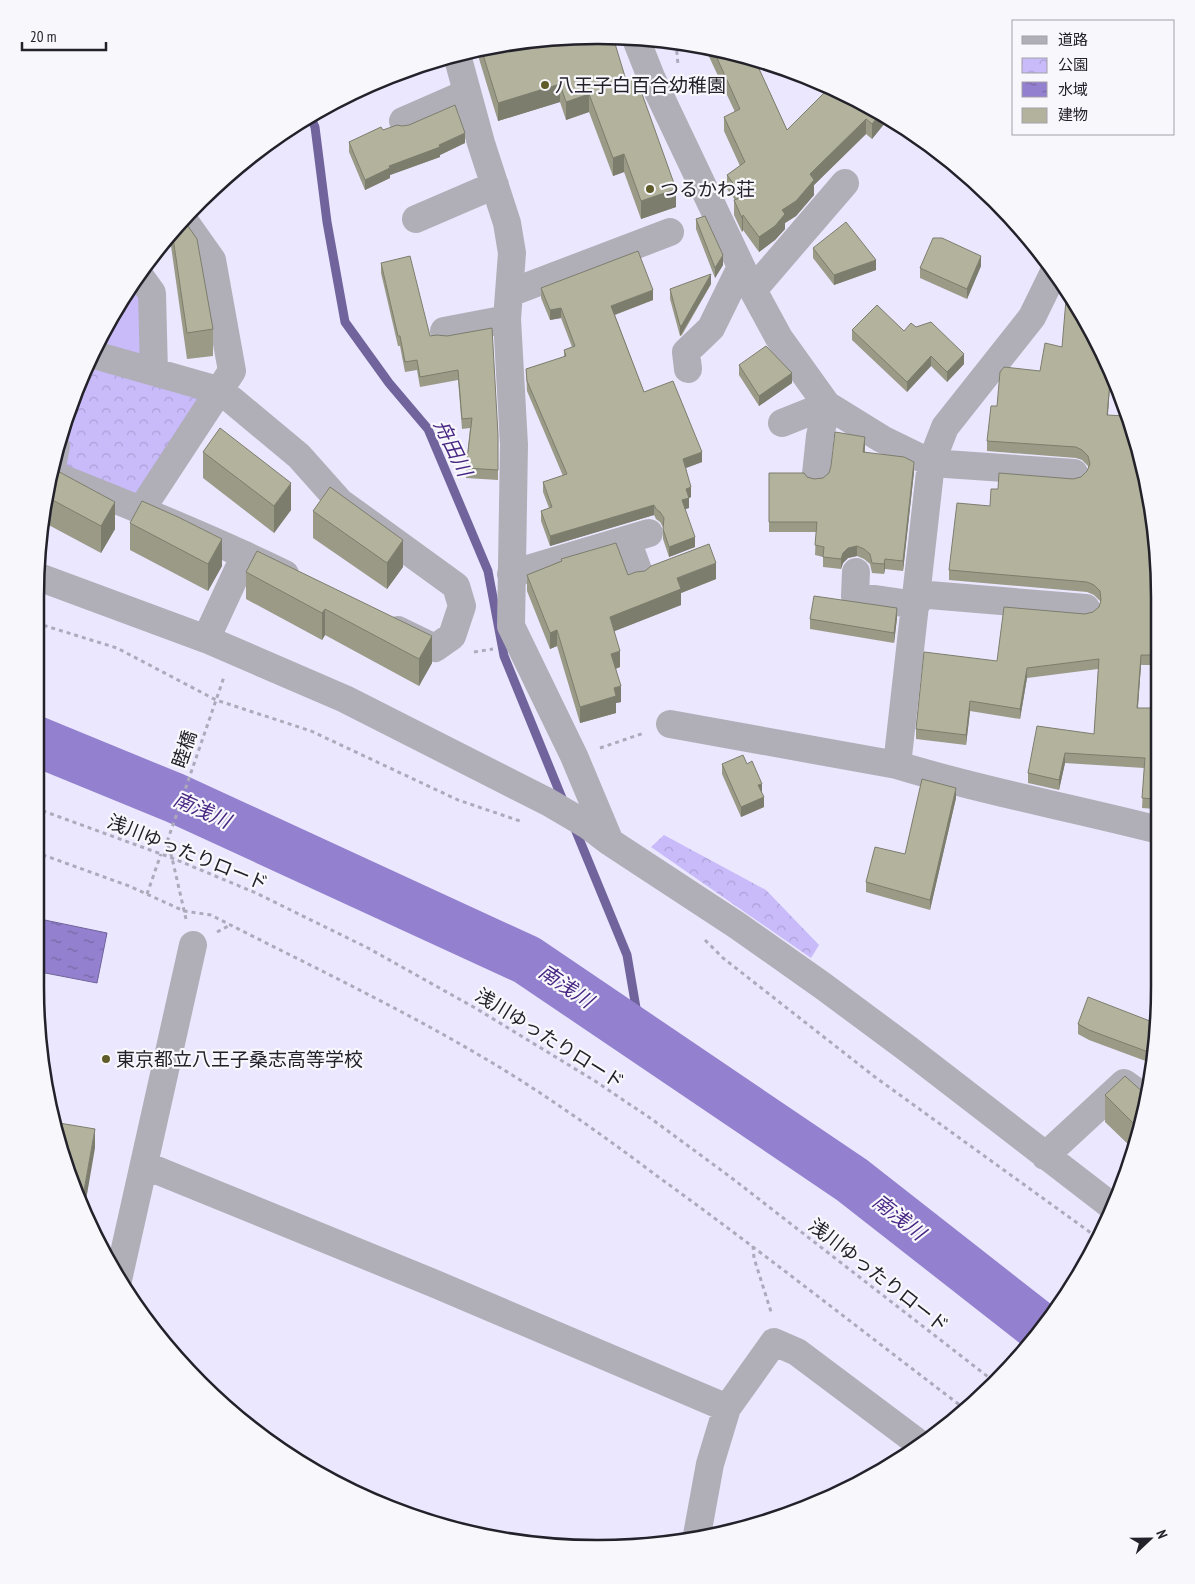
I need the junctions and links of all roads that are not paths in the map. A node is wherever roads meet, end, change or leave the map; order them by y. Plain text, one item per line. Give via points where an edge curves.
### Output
1 (639, 45) edge
2 (459, 62) edge
3 (467, 92) junction
4 (403, 121) dead end
5 (845, 183) dead end
6 (495, 185) junction
7 (416, 219) dead end
8 (187, 225) edge
9 (670, 232) dead end
10 (747, 279) junction
11 (1050, 279) edge
12 (143, 281) edge
13 (508, 306) junction
14 (444, 332) dead end
15 (99, 356) edge
16 (688, 369) dead end
17 (154, 372) junction
18 (221, 391) junction
19 (827, 405) junction
20 (782, 423) dead end
21 (931, 463) junction
22 (1074, 473) dead end
23 (816, 474) dead end
24 (57, 476) edge
25 (141, 510) junction
26 (245, 555) junction
27 (856, 572) dead end
28 (639, 573) edge
29 (511, 574) junction
30 (45, 579) edge
31 (306, 584) edge
32 (917, 600) junction
33 (1086, 608) dead end
34 (374, 618) edge
35 (206, 639) junction
36 (670, 724) road end
37 (897, 765) junction
38 (1151, 827) edge
39 (600, 834) junction
40 (193, 945) dead end
41 (1141, 1095) edge
42 (1046, 1156) junction
43 (144, 1165) junction
44 (1107, 1203) edge
45 (121, 1268) edge
46 (728, 1408) junction
47 (915, 1440) edge
48 (698, 1531) edge

1 - 10 street
2 - 3 street
3 - 4 street
3 - 6 street
5 - 10 street
6 - 7 street
6 - 13 street via 512,253
8 - 18 street via 212,260 232,371
9 - 13 street
10 - 16 street via 711,328 686,352
10 - 19 street via 779,338
11 - 21 street via 1032,317 945,427
12 - 17 street via 152,294
13 - 14 street
13 - 29 street via 514,445
15 - 17 street
17 - 18 street
18 - 25 street
18 - 34 street via 299,456 340,502 456,586 462,606 452,636 435,648
19 - 20 street
19 - 21 street via 882,439
19 - 23 street
21 - 22 street
21 - 32 street
24 - 25 street
25 - 26 street
26 - 31 street
26 - 35 street
27 - 32 street via 855,596
28 - 29 street via 638,536
29 - 39 street via 511,626 574,756
30 - 35 street
32 - 33 street
32 - 37 street
35 - 39 street via 345,700 548,802
36 - 37 street
37 - 38 street
39 - 42 street via 823,986
40 - 43 street
41 - 42 street via 1124,1083
42 - 44 street
43 - 45 street
43 - 46 street
46 - 47 street via 774,1342 796,1352
46 - 48 street via 710,1464

